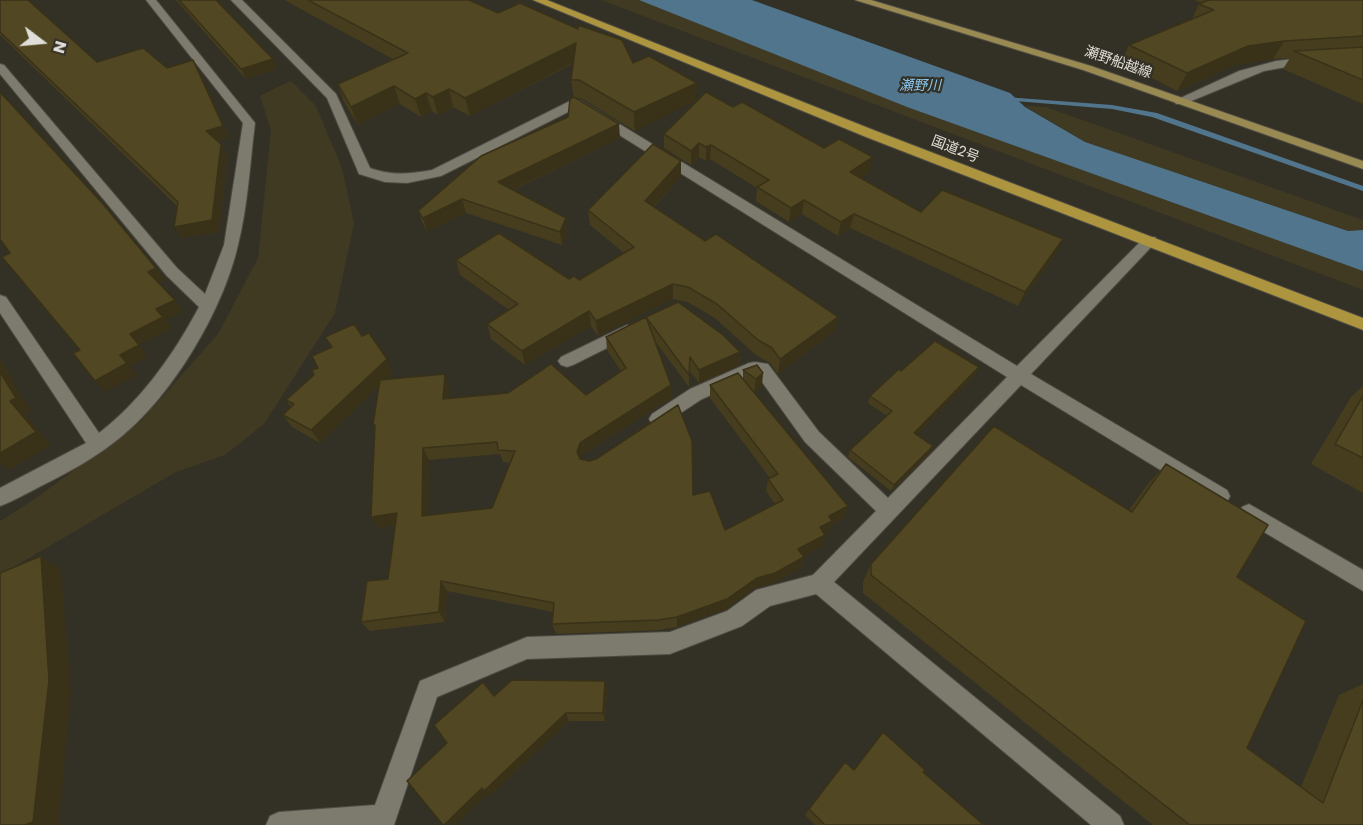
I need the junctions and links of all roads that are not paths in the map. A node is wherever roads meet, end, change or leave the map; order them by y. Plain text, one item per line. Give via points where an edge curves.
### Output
1 (150, 0) edge
2 (236, 0) edge
3 (538, 0) edge
4 (860, 0) edge
5 (1326, 60) edge
6 (0, 67) edge
7 (1180, 101) junction
8 (1363, 165) edge
9 (1150, 240) junction
10 (0, 301) edge
11 (208, 306) junction
12 (1363, 324) edge
13 (638, 325) edge
14 (567, 361) dead end
15 (1018, 375) junction
16 (639, 432) edge
17 (97, 445) junction
18 (0, 498) edge
19 (889, 511) junction
20 (1363, 582) edge
21 (819, 583) junction
22 (279, 825) edge
23 (1111, 825) edge

1 - 11 street via 249,123 231,246
2 - 15 street via 332,97 364,171 385,178 407,179 436,173 576,103
3 - 9 highway, 国道2号 via 871,134
4 - 7 main road, 瀬野船越線 via 1088,68
5 - 7 street via 1274,64 1239,74
6 - 11 street via 172,273
7 - 8 main road, 瀬野船越線
9 - 12 highway, 国道2号
9 - 15 street
10 - 17 street
11 - 17 street via 195,332 156,387
13 - 14 street
15 - 19 street
15 - 20 street
16 - 19 street via 750,364 762,369 812,437
17 - 18 street
19 - 21 street
21 - 22 street via 764,597 734,619 670,644 527,648 428,689 384,817
21 - 23 street

